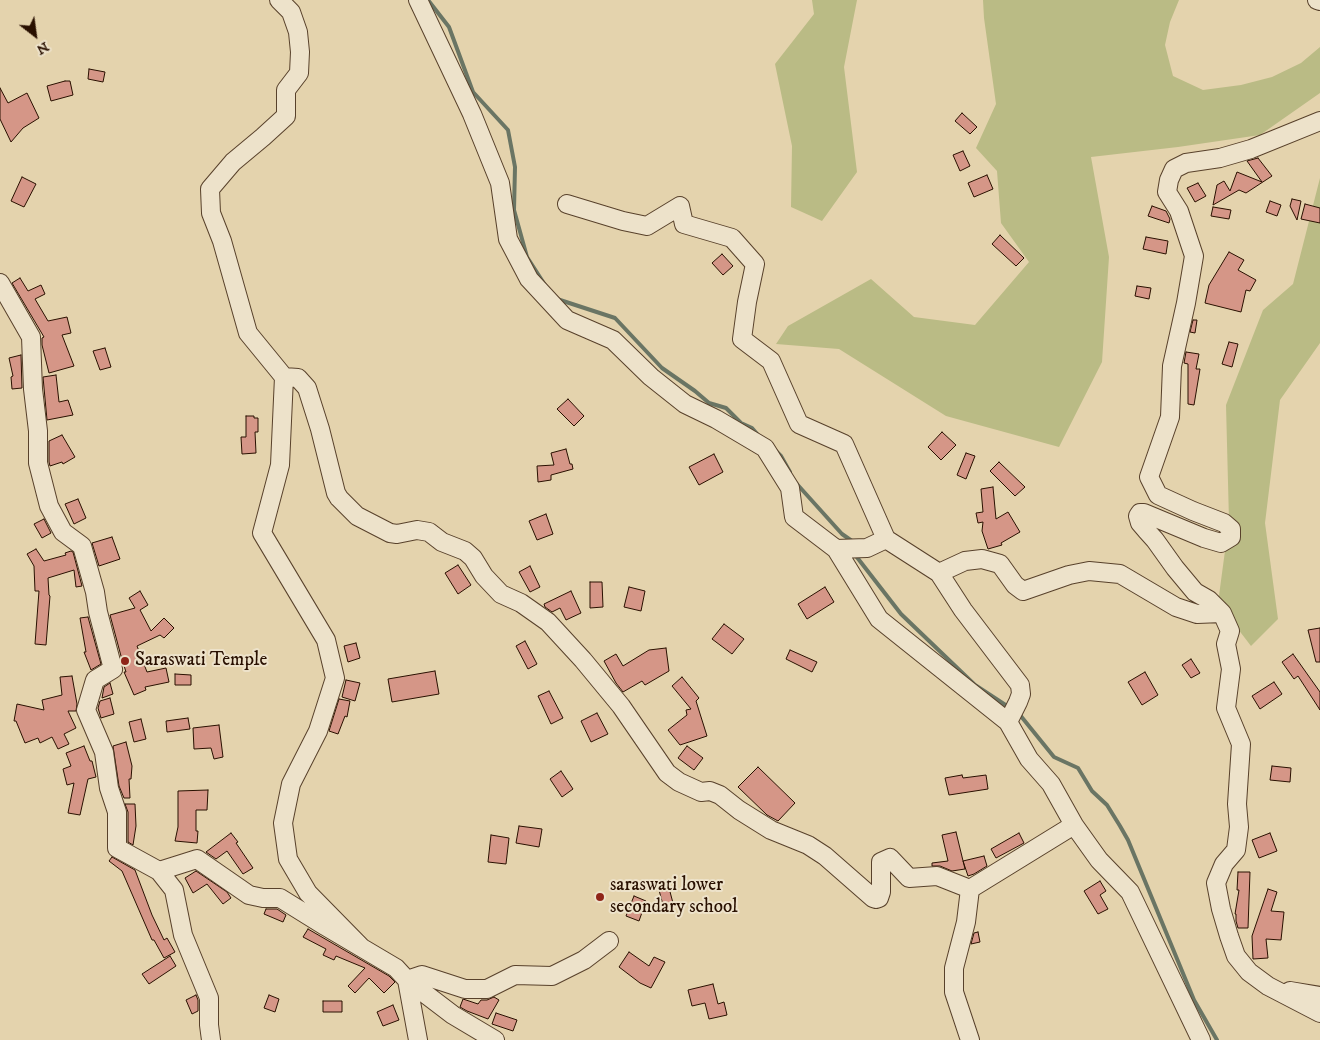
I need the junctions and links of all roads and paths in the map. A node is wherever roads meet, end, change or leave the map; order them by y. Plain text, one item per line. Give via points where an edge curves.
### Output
1 (279, 0) edge
2 (418, 0) edge
3 (1320, 121) edge
4 (567, 204) dead end
5 (0, 282) edge
6 (284, 377) junction
7 (886, 540) junction
8 (836, 549) junction
9 (939, 573) junction
10 (1222, 613) junction
11 (1008, 722) junction
12 (1074, 825) junction
13 (159, 870) junction
14 (970, 889) junction
15 (609, 941) dead end
16 (362, 948) junction
17 (407, 980) junction
18 (1268, 986) junction
19 (1320, 996) edge
20 (1320, 1013) edge
21 (211, 1040) edge
22 (418, 1040) edge
23 (494, 1040) edge
24 (970, 1040) edge
25 (1201, 1040) edge

1 - 6 street via 291,12 300,52 299,73 286,90 286,116 232,162 210,189 211,212 248,333
2 - 8 street via 472,114 500,183 508,239 529,279 567,320 613,340 685,404 765,448 790,488 794,517
3 - 10 street via 1251,149 1186,163 1174,169 1169,180 1167,192 1187,232 1194,256 1172,366 1170,417 1149,477 1158,495 1224,523 1231,529 1231,537 1221,543 1144,513 1138,516 1140,523 1195,592
4 - 7 street via 647,226 680,206 684,224 732,238 755,264 742,339 771,361 799,424 844,444
5 - 13 street via 31,337 38,463 49,506 63,532 82,546 113,669 94,680 86,710 104,752 109,788 117,812 117,848
6 - 14 street via 298,378 307,388 339,498 357,516 390,532 429,532 442,542 466,551 501,594 521,602 548,622 621,706 667,773 679,782 700,792 720,794 771,830 808,845 873,898 879,898 881,892 881,862 890,858 909,878 937,876
6 - 16 street via 280,465 262,533 326,640 335,678 318,731 291,784 283,823 288,859 308,893
7 - 8 street via 867,548
7 - 9 street
8 - 11 street via 879,619
9 - 10 street via 966,561 982,559 1000,564 1023,591 1089,571 1120,574 1176,607 1197,614
9 - 11 street via 1020,685 1021,694
10 - 18 street via 1230,631 1226,644 1231,669 1226,708 1241,744 1236,850 1224,864 1216,883 1236,956 1249,972
11 - 12 street via 1029,759 1051,784
12 - 14 street
12 - 25 street via 1099,860 1130,892
13 - 16 street via 197,859 249,895 280,898
13 - 21 street via 174,890 183,935 209,998
14 - 24 street via 966,922 954,968 954,992
15 - 17 street via 584,960 552,976 515,975 487,989 465,989 422,975
16 - 17 street via 396,968
17 - 22 street
17 - 23 street via 453,1015
18 - 19 street
18 - 20 street

